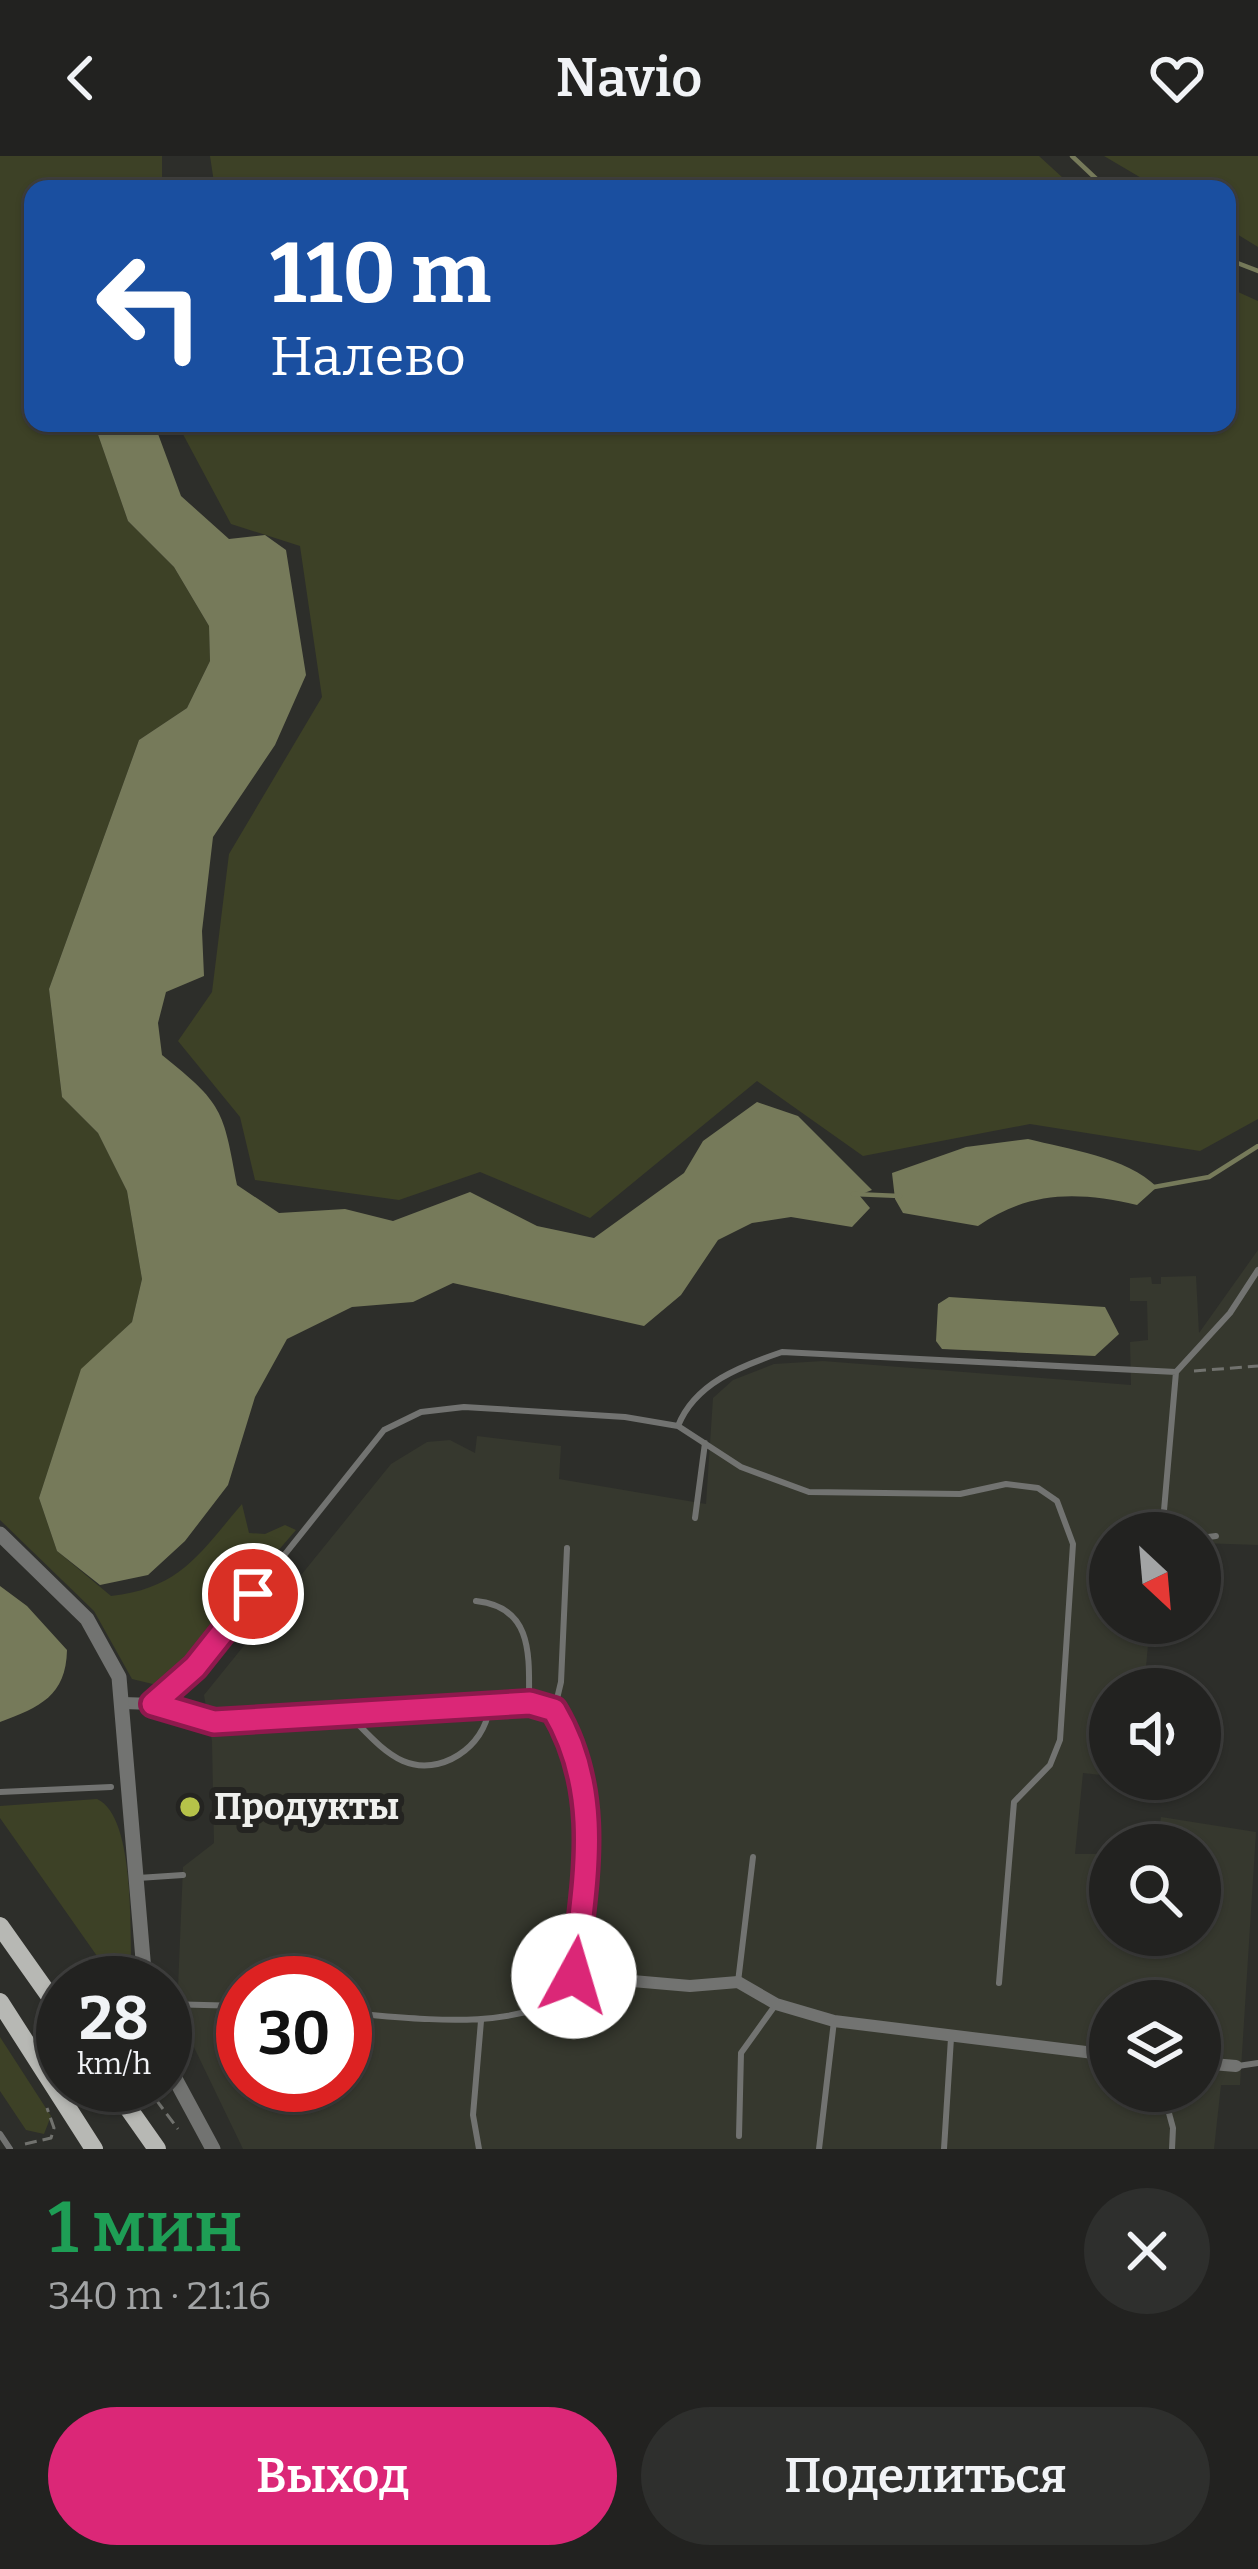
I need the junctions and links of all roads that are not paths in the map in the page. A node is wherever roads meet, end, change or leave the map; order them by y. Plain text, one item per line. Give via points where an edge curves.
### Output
1 (1258, 1270) edge
2 (1176, 1372) junction
3 (678, 1426) junction
4 (705, 1442) junction
5 (1163, 1512) edge
6 (695, 1518) dead end
7 (0, 1534) edge
8 (567, 1548) dead end
9 (476, 1601) dead end
10 (123, 1703) junction
11 (530, 1703) junction
12 (153, 1704) junction
13 (489, 1705) junction
14 (554, 1710) junction
15 (348, 1715) junction
16 (111, 1786) dead end
17 (0, 1792) edge
18 (753, 1857) dead end
19 (183, 1875) dead end
20 (138, 1878) junction
21 (0, 1926) edge
22 (143, 1956) edge
23 (574, 1976) junction
24 (36, 1977) edge
25 (738, 1982) junction
26 (999, 1983) dead end
27 (0, 2002) edge
28 (776, 2004) junction
29 (372, 2015) edge
30 (481, 2021) junction
31 (834, 2021) junction
32 (952, 2038) junction
33 (1089, 2053) edge
34 (1258, 2062) edge
35 (1221, 2065) edge
36 (1236, 2066) joint
37 (192, 2110) edge
38 (131, 2112) edge
39 (1169, 2112) edge
40 (0, 2134) edge
41 (739, 2136) dead end
42 (10, 2149) edge
43 (94, 2149) edge
44 (157, 2149) edge
45 (213, 2149) edge
46 (478, 2149) edge
47 (819, 2149) edge
48 (944, 2149) edge
49 (1172, 2149) edge

1 - 2 lane
2 - 3 lane via 782,1352 724,1374 686,1406
2 - 5 lane
3 - 4 lane
3 - 12 lane via 464,1407 421,1412 383,1430 195,1667
4 - 6 lane
4 - 26 lane via 773,1483 809,1492 960,1494 1006,1484 1038,1488 1069,1521 1060,1740 1049,1765 1013,1802
7 - 10 street via 97,1633
8 - 14 lane
9 - 11 lane via 497,1603 523,1628
10 - 12 street
10 - 20 street
11 - 13 street
11 - 14 street
12 - 15 street via 214,1722
13 - 15 street
13 - 15 lane via 477,1741 440,1764 418,1766
14 - 23 street via 590,1819
16 - 17 lane
18 - 25 lane
19 - 20 lane
20 - 22 street
21 - 24 main road
23 - 25 street via 690,1987
23 - 30 lane via 572,1995 546,2008
25 - 28 street
27 - 43 main road
28 - 31 street
28 - 41 lane via 741,2053
29 - 30 lane
30 - 46 lane
31 - 32 street
31 - 47 lane
32 - 33 street
32 - 48 lane
34 - 36 lane
35 - 36 street
37 - 45 street
38 - 44 main road
39 - 49 lane
40 - 42 lane

